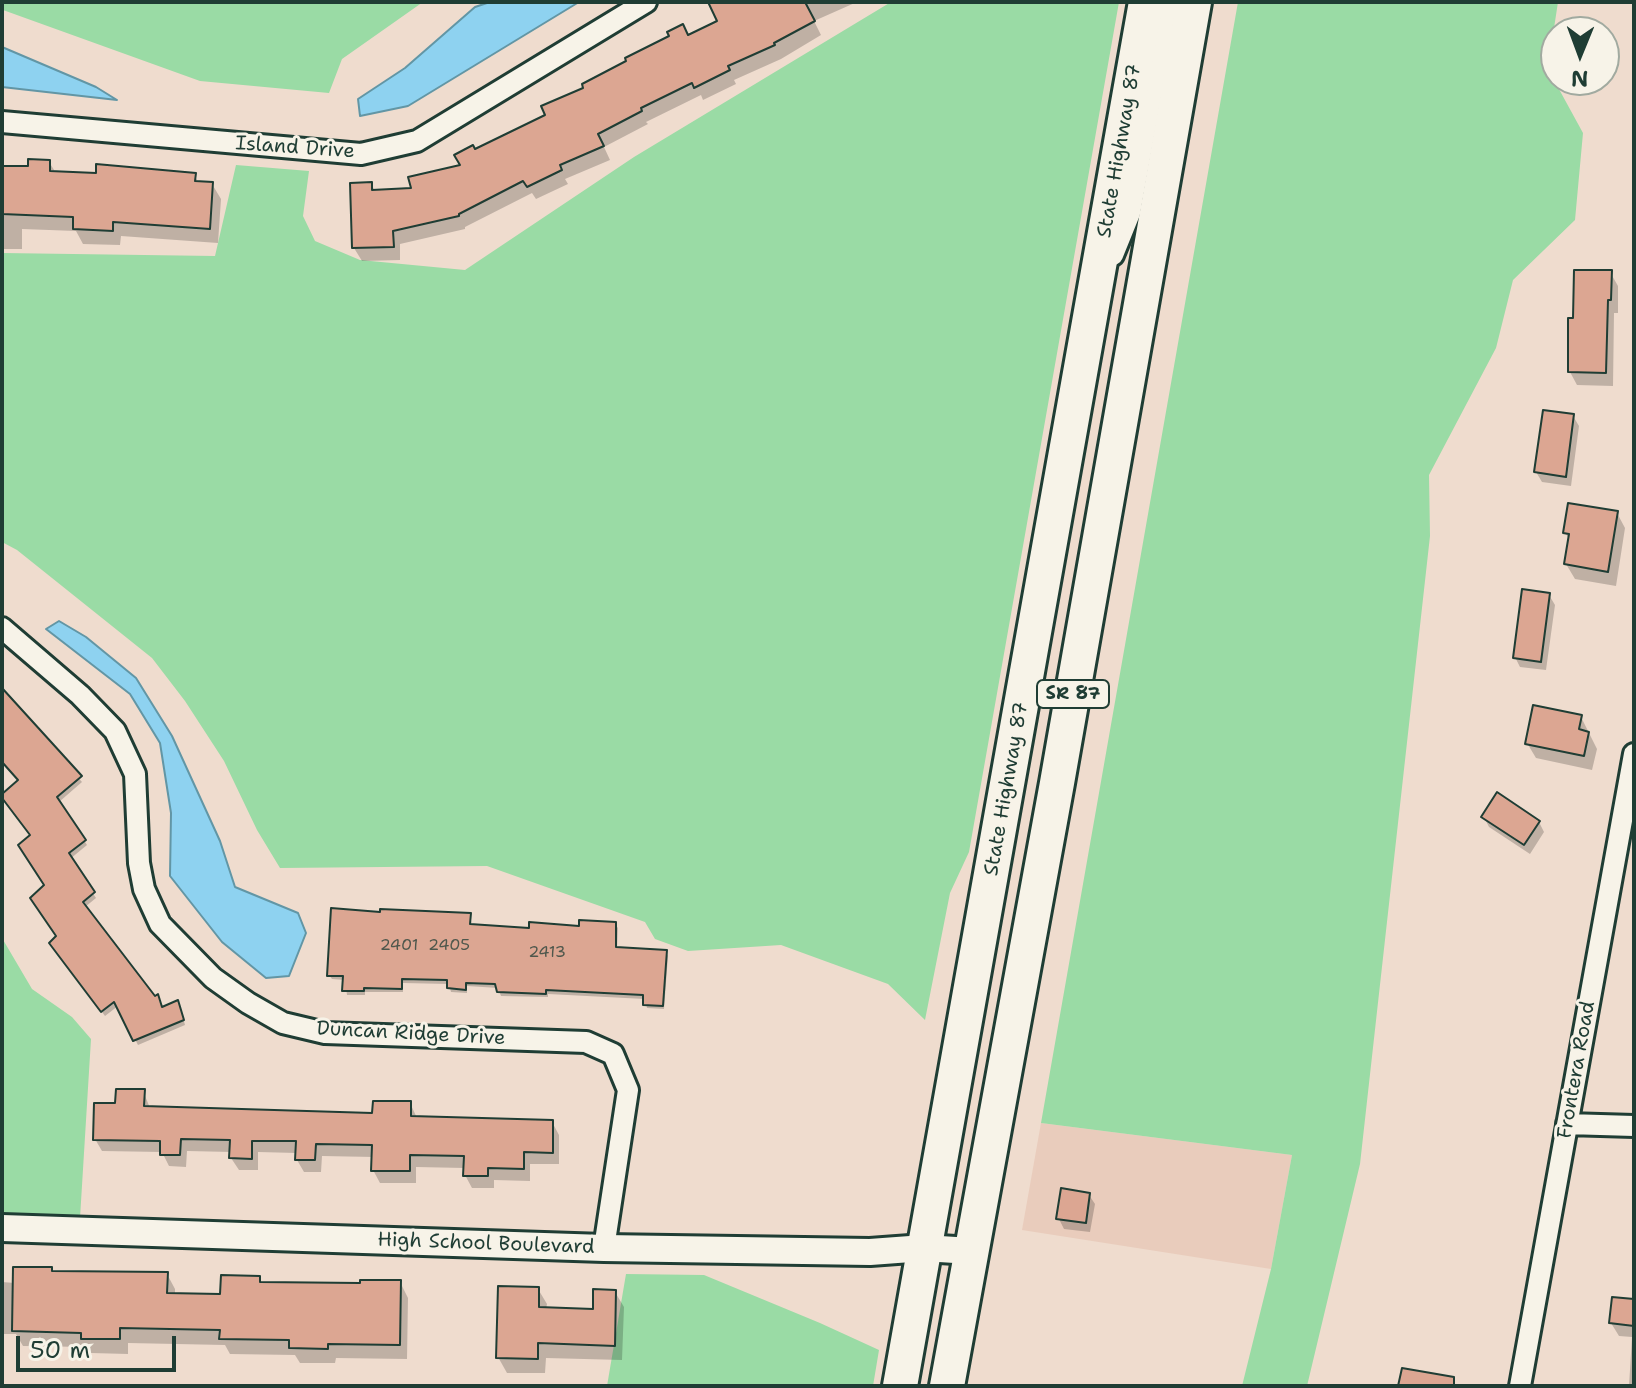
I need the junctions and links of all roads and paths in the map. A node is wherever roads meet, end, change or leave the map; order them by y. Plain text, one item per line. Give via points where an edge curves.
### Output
1 (646, 2) edge
2 (1146, 2) edge
3 (1168, 2) edge
4 (1194, 2) edge
5 (2, 122) edge
6 (1092, 307) junction
7 (2, 628) edge
8 (1634, 754) edge
9 (1567, 1124) junction
10 (1634, 1126) edge
11 (2, 1228) edge
12 (604, 1248) junction
13 (924, 1248) junction
14 (971, 1251) junction
15 (900, 1386) edge
16 (947, 1386) edge
17 (1520, 1386) edge

1 - 5 street, Island Drive via 417,141 361,154
2 - 6 highway, State Highway 87 / SR 87
3 - 6 street via 1130,213
4 - 14 highway, SR 87
6 - 13 highway, State Highway 87 / SR 87
7 - 12 street, Duncan Ridge Drive via 115,731 135,774 139,863 160,924 213,978 248,1003 283,1023 325,1033 586,1042 613,1054 628,1090
8 - 9 street, Frontera Road
9 - 10 street
9 - 17 street, Frontera Road
11 - 12 street, High School Boulevard
12 - 13 street, High School Boulevard
13 - 14 street, High School Boulevard
13 - 15 highway, State Highway 87 / SR 87
14 - 16 highway, SR 87

